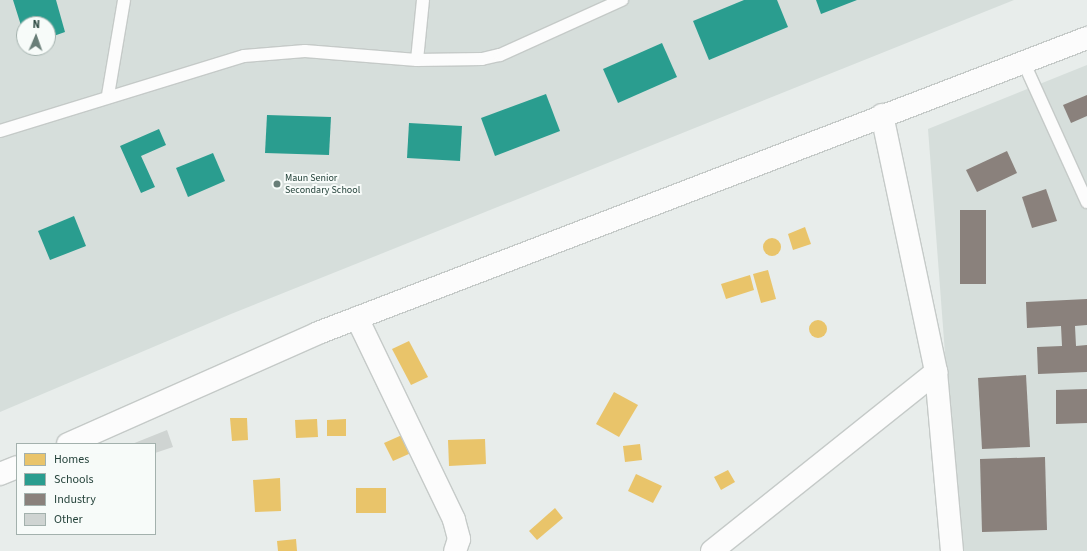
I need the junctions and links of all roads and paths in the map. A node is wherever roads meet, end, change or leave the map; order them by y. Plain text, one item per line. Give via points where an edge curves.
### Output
1 (124, 0) edge
2 (423, 0) edge
3 (622, 0) edge
4 (1087, 38) edge
5 (417, 60) junction
6 (1024, 61) junction
7 (108, 95) junction
8 (882, 115) junction
9 (0, 130) edge
10 (1087, 202) edge
11 (357, 318) junction
12 (936, 372) junction
13 (70, 443) edge
14 (16, 467) edge
15 (0, 474) edge
16 (455, 551) edge
17 (712, 551) edge
18 (952, 551) edge

1 - 7 lane
2 - 5 lane
3 - 5 lane via 500,55 482,59
4 - 6 street
5 - 7 lane via 274,51 244,56
6 - 8 street
6 - 10 lane
7 - 9 lane
8 - 11 street
8 - 12 street
11 - 13 street
11 - 16 street via 454,520 459,539
12 - 17 street
12 - 18 street
14 - 15 street

